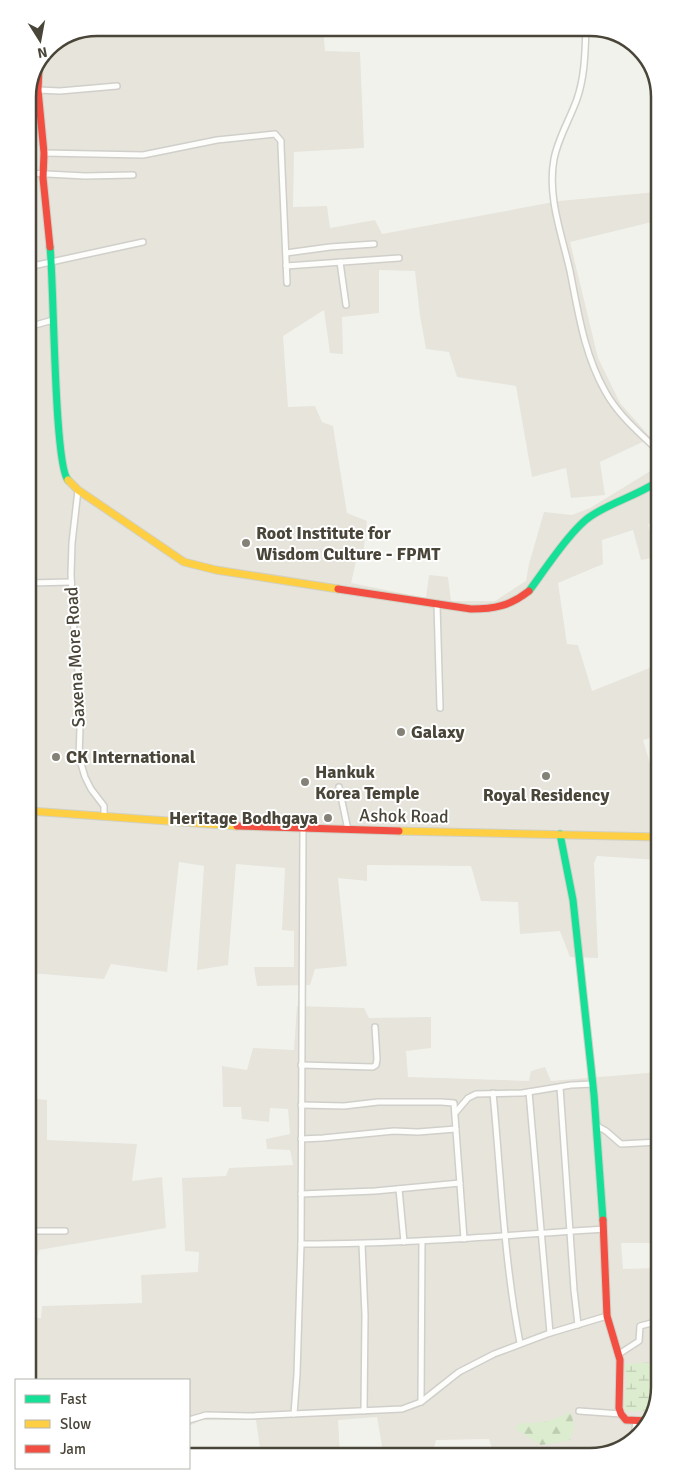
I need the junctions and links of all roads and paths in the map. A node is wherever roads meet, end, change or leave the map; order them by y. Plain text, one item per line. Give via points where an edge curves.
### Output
1 (586, 36) edge
2 (38, 81) edge
3 (117, 86) dead end
4 (38, 90) junction
5 (44, 153) junction
6 (36, 174) edge
7 (43, 175) junction
8 (133, 175) dead end
9 (143, 242) dead end
10 (374, 244) dead end
11 (286, 252) junction
12 (399, 258) dead end
13 (340, 262) junction
14 (52, 263) junction
15 (36, 266) edge
16 (286, 266) junction
17 (287, 283) dead end
18 (346, 305) dead end
19 (54, 320) junction
20 (36, 325) edge
21 (651, 444) edge
22 (651, 486) edge
23 (78, 490) junction
24 (71, 582) junction
25 (36, 583) edge
26 (436, 605) junction
27 (440, 708) dead end
28 (339, 787) dead end
29 (36, 811) edge
30 (104, 817) junction
31 (303, 829) junction
32 (348, 830) junction
33 (560, 834) junction
34 (651, 837) edge
35 (375, 1027) dead end
36 (301, 1065) junction
37 (593, 1084) junction
38 (560, 1087) junction
39 (529, 1092) junction
40 (493, 1093) junction
41 (301, 1105) junction
42 (456, 1112) junction
43 (597, 1126) junction
44 (456, 1129) junction
45 (301, 1139) junction
46 (651, 1142) edge
47 (460, 1183) junction
48 (399, 1189) junction
49 (301, 1194) junction
50 (604, 1229) junction
51 (36, 1231) edge
52 (65, 1231) dead end
53 (570, 1232) junction
54 (540, 1233) junction
55 (504, 1236) junction
56 (464, 1239) junction
57 (422, 1241) junction
58 (404, 1242) junction
59 (301, 1244) junction
60 (362, 1244) junction
61 (607, 1316) junction
62 (651, 1323) edge
63 (578, 1325) junction
64 (550, 1332) junction
65 (520, 1343) junction
66 (619, 1354) junction
67 (421, 1402) junction
68 (364, 1411) junction
69 (579, 1411) dead end
70 (294, 1414) junction
71 (621, 1414) junction
72 (190, 1420) edge
73 (636, 1422) joint
74 (635, 1428) edge

1 - 21 street via 581,84 554,160 555,207 595,370 621,414
2 - 4 street
3 - 4 street
4 - 5 street
5 - 7 street
5 - 11 street via 143,155 217,140 275,134 281,146
6 - 7 street
7 - 8 street
7 - 14 street
9 - 14 street
10 - 11 street
11 - 16 street
12 - 13 street
13 - 16 street
13 - 18 street
14 - 15 street
14 - 19 street
16 - 17 street
19 - 20 street
19 - 23 street via 63,470 65,477
22 - 26 street via 600,510 580,524 523,596 504,606 484,610
23 - 24 street, Saxena More Road
23 - 26 street via 184,562 216,570
24 - 25 street
24 - 30 street, Saxena More Road via 81,699 79,757 91,789 104,806
26 - 27 street
28 - 32 street
29 - 30 street, Ashok Road
30 - 31 street, Ashok Road
31 - 32 street, Ashok Road
31 - 36 street
32 - 33 street, Ashok Road
33 - 34 street, Ashok Road
33 - 37 street via 573,900
35 - 36 street via 378,1059 373,1067
36 - 41 street
37 - 38 street
37 - 43 street
38 - 39 street
38 - 53 street
39 - 40 street
39 - 54 street
40 - 42 street via 471,1096
40 - 55 street
41 - 42 street via 448,1102 454,1103
41 - 45 street
42 - 44 street
43 - 46 street via 620,1144
43 - 50 street
44 - 45 street
44 - 47 street
45 - 49 street
47 - 48 street
47 - 56 street
48 - 49 street
48 - 58 street
49 - 59 street
50 - 53 street
50 - 61 street
51 - 52 street
53 - 54 street
53 - 63 street
54 - 55 street
54 - 64 street
55 - 56 street
55 - 65 street
56 - 57 street
57 - 58 street
57 - 67 street
58 - 60 street
59 - 60 street
59 - 70 street
60 - 68 street
61 - 63 street
61 - 66 street
62 - 66 street via 640,1326 639,1341
63 - 64 street
64 - 65 street
65 - 67 street via 459,1372
66 - 71 street
67 - 68 street via 402,1410
68 - 70 street
69 - 71 street
70 - 72 street via 206,1415
71 - 73 street via 626,1420
73 - 74 street

